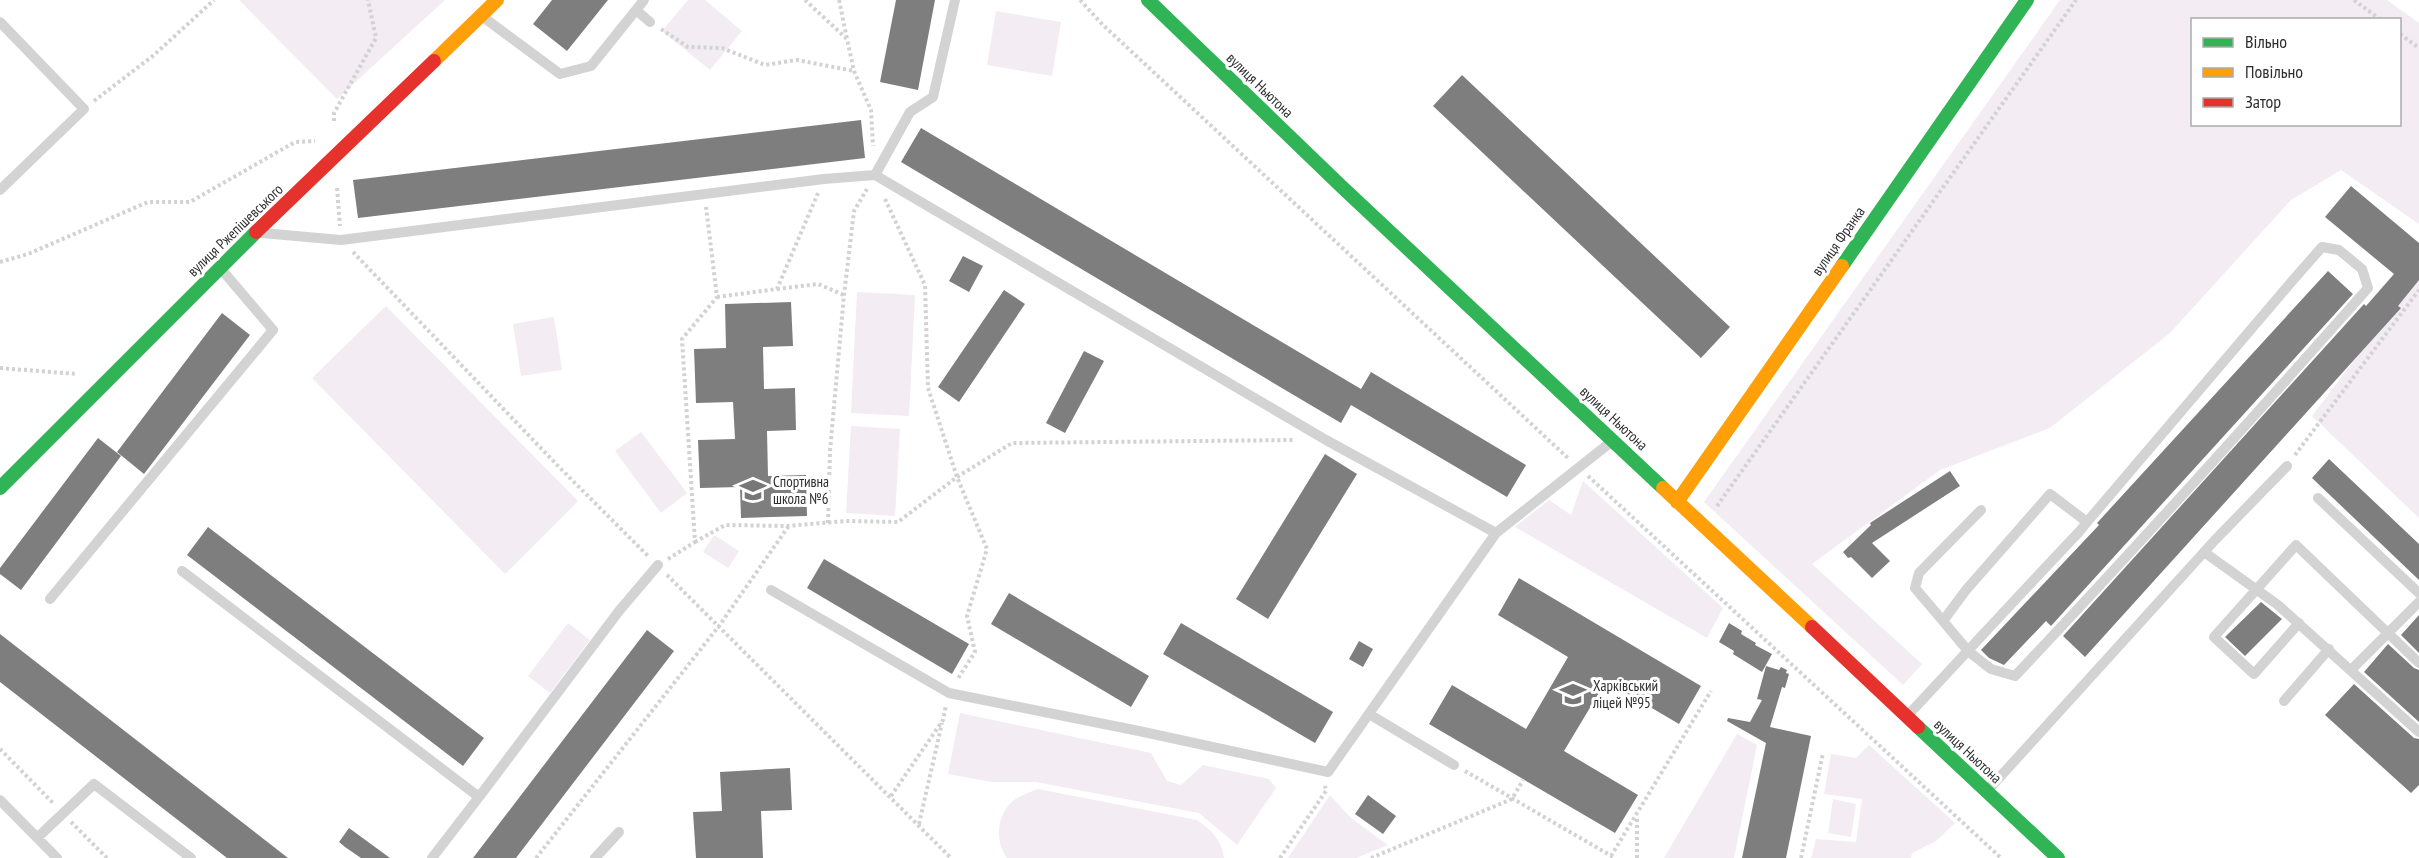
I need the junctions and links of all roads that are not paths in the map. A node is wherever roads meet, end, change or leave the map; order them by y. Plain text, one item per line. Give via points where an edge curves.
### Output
1 (496, 0) edge
2 (644, 0) edge
3 (955, 0) edge
4 (1149, 0) edge
5 (2027, 0) edge
6 (636, 10) junction
7 (482, 16) junction
8 (0, 22) edge
9 (650, 22) road end
10 (874, 175) junction
11 (0, 190) edge
12 (256, 232) junction
13 (220, 268) junction
14 (1614, 440) junction
15 (2287, 466) road end
16 (0, 488) edge
17 (2318, 498) dead end
18 (1677, 501) junction
19 (1981, 510) dead end
20 (2087, 522) junction
21 (1496, 532) junction
22 (2204, 552) junction
23 (658, 566) road end
24 (182, 571) dead end
25 (771, 590) dead end
26 (2256, 590) junction
27 (2419, 593) edge
28 (50, 599) dead end
29 (2419, 602) edge
30 (1942, 621) junction
31 (2299, 623) junction
32 (2388, 634) junction
33 (2329, 649) junction
34 (1968, 651) junction
35 (2419, 663) edge
36 (2352, 669) junction
37 (2284, 701) dead end
38 (1369, 714) junction
39 (1907, 717) junction
40 (2419, 732) edge
41 (1454, 765) road end
42 (1987, 792) junction
43 (479, 797) junction
44 (0, 800) edge
45 (619, 832) dead end
46 (37, 838) junction
47 (57, 858) edge
48 (192, 858) edge
49 (432, 858) edge
50 (595, 858) edge
51 (2058, 858) edge

1 - 7 street, вулиця Ржепішевського
2 - 6 lane
3 - 10 lane via 933,97 910,112
4 - 14 street, вулиця Ньютона via 1342,187
5 - 18 street, вулиця Франка
6 - 7 lane via 591,66 560,74
6 - 9 lane
7 - 12 street, вулиця Ржепішевського
8 - 11 lane via 84,109
10 - 12 lane via 341,240
10 - 21 lane via 1326,440
12 - 13 street, вулиця Ржепішевського
13 - 16 street, вулиця Ржепішевського
13 - 28 lane via 273,330
14 - 18 street, вулиця Ньютона
14 - 21 lane
15 - 22 lane
17 - 27 lane
18 - 39 street, вулиця Ньютона
19 - 30 lane via 1919,573 1915,588
20 - 30 lane via 2050,494
20 - 34 lane
20 - 34 lane via 2322,247 2339,250 2362,268 2368,288 2212,465 2015,676 1991,669
21 - 38 lane
22 - 26 lane
22 - 42 lane
23 - 43 lane via 619,611
24 - 43 lane
25 - 38 lane via 949,693 1328,772
26 - 31 lane
26 - 31 lane via 2214,638 2254,674
26 - 32 lane via 2296,545
29 - 32 lane
30 - 34 lane
31 - 33 lane
32 - 35 lane
32 - 36 lane
33 - 36 lane
33 - 37 lane
34 - 39 lane
36 - 40 lane
38 - 41 lane
39 - 42 street, вулиця Ньютона
42 - 51 street, вулиця Ньютона
43 - 49 lane
44 - 46 lane
45 - 50 lane
46 - 47 lane
46 - 48 lane via 94,784

